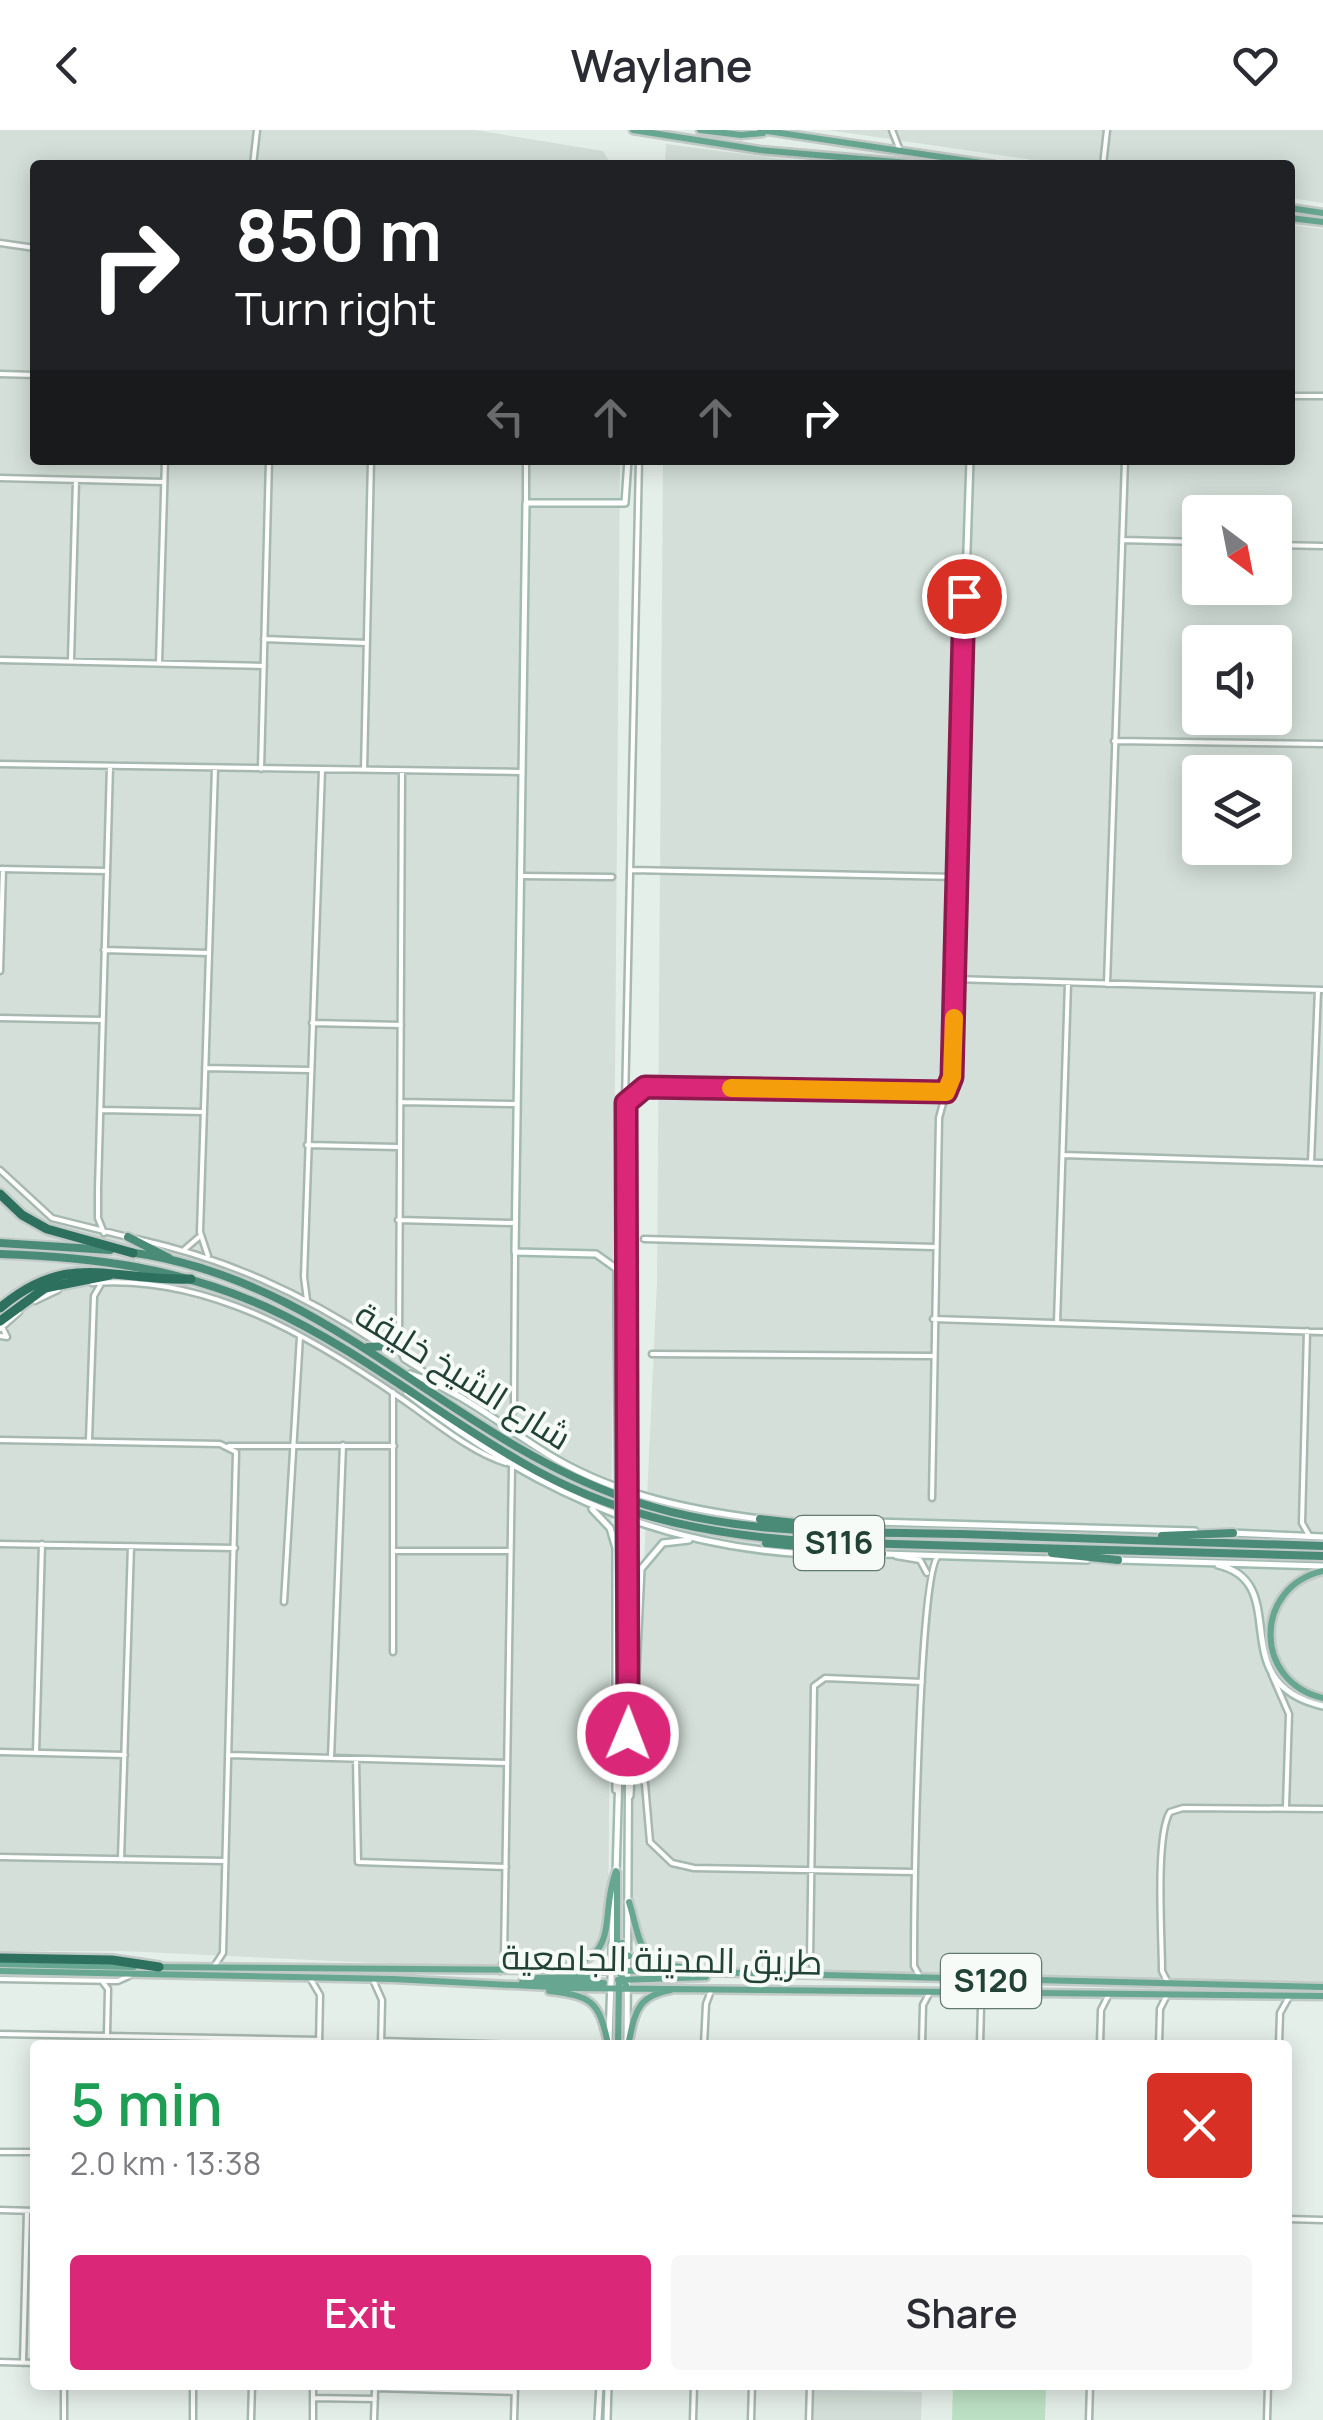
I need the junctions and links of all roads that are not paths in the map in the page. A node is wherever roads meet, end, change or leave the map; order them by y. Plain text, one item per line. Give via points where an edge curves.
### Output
1 (257, 130) edge
2 (700, 130) edge
3 (760, 130) edge
4 (1107, 130) edge
5 (646, 131) edge
6 (770, 132) edge
7 (892, 132) edge
8 (876, 147) junction
9 (900, 150) junction
10 (254, 160) edge
11 (874, 160) edge
12 (964, 160) edge
13 (1104, 160) edge
14 (1295, 209) edge
15 (1323, 213) edge
16 (1295, 219) edge
17 (1323, 222) edge
18 (0, 243) edge
19 (30, 247) edge
20 (0, 374) edge
21 (30, 375) edge
22 (1295, 396) edge
23 (1323, 396) edge
24 (165, 465) edge
25 (269, 465) edge
26 (371, 465) edge
27 (526, 465) edge
28 (628, 465) edge
29 (639, 465) edge
30 (970, 465) edge
31 (1124, 465) edge
32 (0, 478) edge
33 (76, 480) junction
34 (164, 482) junction
35 (526, 503) junction
36 (1122, 540) junction
37 (1182, 542) edge
38 (1292, 545) edge
39 (1323, 546) edge
40 (264, 639) junction
41 (367, 642) junction
42 (0, 660) edge
43 (70, 661) junction
44 (160, 663) junction
45 (264, 666) junction
46 (1114, 741) junction
47 (1323, 744) edge
48 (0, 764) edge
49 (110, 766) junction
50 (215, 768) junction
51 (261, 769) junction
52 (322, 770) junction
53 (364, 770) junction
54 (402, 771) junction
55 (523, 772) junction
56 (2, 868) edge
57 (631, 870) junction
58 (107, 871) junction
59 (521, 876) junction
60 (956, 877) junction
61 (612, 878) dead end
62 (104, 950) junction
63 (209, 953) junction
64 (0, 971) edge
65 (956, 979) junction
66 (1068, 983) junction
67 (1106, 984) junction
68 (1320, 990) edge
69 (0, 1018) edge
70 (103, 1020) junction
71 (312, 1023) junction
72 (402, 1024) junction
73 (206, 1068) junction
74 (310, 1070) junction
75 (946, 1092) junction
76 (400, 1102) junction
77 (626, 1103) junction
78 (518, 1104) junction
79 (102, 1110) junction
80 (204, 1112) junction
81 (308, 1146) junction
82 (400, 1148) junction
83 (1063, 1154) junction
84 (1311, 1162) junction
85 (1323, 1162) edge
86 (0, 1170) edge
87 (0, 1194) edge
88 (98, 1218) junction
89 (398, 1220) junction
90 (516, 1223) junction
91 (88, 1229) junction
92 (104, 1232) junction
93 (200, 1232) junction
94 (128, 1237) junction
95 (644, 1239) dead end
96 (0, 1243) edge
97 (936, 1246) junction
98 (185, 1250) junction
99 (515, 1252) junction
100 (132, 1253) junction
101 (0, 1254) edge
102 (208, 1256) junction
103 (169, 1258) junction
104 (136, 1273) junction
105 (304, 1276) junction
106 (190, 1279) junction
107 (102, 1282) junction
108 (86, 1283) junction
109 (287, 1289) junction
110 (94, 1296) junction
111 (307, 1300) junction
112 (0, 1308) edge
113 (621, 1316) junction
114 (933, 1319) junction
115 (1058, 1323) junction
116 (1, 1328) edge
117 (1308, 1331) junction
118 (1323, 1332) edge
119 (398, 1335) junction
120 (300, 1336) junction
121 (314, 1344) junction
122 (362, 1346) junction
123 (388, 1346) junction
124 (300, 1354) junction
125 (652, 1354) dead end
126 (932, 1356) junction
127 (404, 1373) junction
128 (394, 1381) junction
129 (393, 1392) junction
130 (410, 1404) junction
131 (477, 1409) junction
132 (396, 1416) junction
133 (510, 1430) junction
134 (0, 1440) edge
135 (89, 1441) junction
136 (292, 1444) junction
137 (229, 1446) junction
138 (342, 1446) junction
139 (396, 1446) junction
140 (509, 1465) junction
141 (932, 1498) dead end
142 (586, 1504) junction
143 (760, 1519) junction
144 (1302, 1523) junction
145 (850, 1532) junction
146 (1233, 1534) junction
147 (1293, 1536) junction
148 (1310, 1537) junction
149 (758, 1538) junction
150 (1323, 1538) edge
151 (1142, 1540) junction
152 (706, 1541) junction
153 (0, 1544) edge
154 (42, 1544) junction
155 (131, 1546) junction
156 (1323, 1546) edge
157 (236, 1548) junction
158 (1032, 1549) junction
159 (394, 1551) junction
160 (510, 1551) junction
161 (887, 1554) junction
162 (938, 1556) junction
163 (1323, 1556) edge
164 (1118, 1560) junction
165 (1191, 1561) junction
166 (1323, 1568) edge
167 (928, 1583) junction
168 (284, 1602) dead end
169 (393, 1652) dead end
170 (1272, 1675) junction
171 (922, 1682) junction
172 (1323, 1698) edge
173 (625, 1702) junction
174 (1323, 1706) edge
175 (0, 1752) edge
176 (36, 1753) junction
177 (124, 1755) junction
178 (229, 1755) junction
179 (331, 1758) junction
180 (356, 1758) junction
181 (634, 1758) junction
182 (507, 1763) junction
183 (618, 1804) junction
184 (1286, 1808) junction
185 (628, 1809) junction
186 (1323, 1809) edge
187 (0, 1857) edge
188 (121, 1859) junction
189 (225, 1861) junction
190 (506, 1867) junction
191 (811, 1870) junction
192 (616, 1872) junction
193 (915, 1872) junction
194 (618, 1882) junction
195 (630, 1902) junction
196 (223, 1953) junction
197 (629, 1956) junction
198 (504, 1958) junction
199 (0, 1964) edge
200 (159, 1966) joint
201 (914, 1966) junction
202 (210, 1968) junction
203 (234, 1968) junction
204 (500, 1971) junction
205 (511, 1971) junction
206 (1162, 1971) junction
207 (546, 1972) junction
208 (592, 1972) junction
209 (132, 1974) junction
210 (714, 1974) junction
211 (818, 1977) junction
212 (310, 1978) junction
213 (332, 1978) junction
214 (371, 1978) junction
215 (0, 1979) edge
216 (393, 1979) junction
217 (102, 1980) junction
218 (619, 1980) junction
219 (906, 1980) junction
220 (923, 1980) junction
221 (114, 1981) junction
222 (530, 1984) junction
223 (1153, 1984) junction
224 (681, 1986) junction
225 (697, 1987) junction
226 (714, 1987) junction
227 (1323, 1987) edge
228 (914, 1989) junction
229 (932, 1989) junction
230 (108, 1990) junction
231 (972, 1990) junction
232 (991, 1990) junction
233 (1172, 1990) junction
234 (1091, 1992) junction
235 (1111, 1993) junction
236 (1150, 1993) junction
237 (1270, 1994) junction
238 (320, 1995) junction
239 (1292, 1995) junction
240 (1323, 1996) edge
241 (382, 2000) junction
242 (706, 2004) junction
243 (923, 2005) junction
244 (981, 2006) junction
245 (1160, 2009) junction
246 (1101, 2010) junction
247 (1280, 2013) junction
248 (0, 2034) edge
249 (107, 2036) junction
250 (140, 2037) joint
251 (175, 2040) edge
252 (319, 2040) edge
253 (381, 2040) edge
254 (607, 2040) edge
255 (609, 2040) edge
256 (618, 2040) edge
257 (626, 2040) edge
258 (628, 2040) edge
259 (704, 2040) edge
260 (922, 2040) edge
261 (980, 2040) edge
262 (1100, 2040) edge
263 (1159, 2040) edge
264 (1279, 2040) edge
265 (0, 2152) edge
266 (30, 2152) edge
267 (0, 2210) edge
268 (28, 2211) joint
269 (1292, 2219) edge
270 (1323, 2220) edge
271 (24, 2304) junction
272 (30, 2304) edge
273 (0, 2362) edge
274 (23, 2363) junction
275 (30, 2363) edge
276 (64, 2390) edge
277 (193, 2390) edge
278 (252, 2390) edge
279 (314, 2390) edge
280 (375, 2390) edge
281 (515, 2390) edge
282 (600, 2390) edge
283 (608, 2390) edge
284 (694, 2390) edge
285 (752, 2390) edge
286 (810, 2390) edge
287 (1090, 2390) edge
288 (1268, 2390) edge
289 (313, 2398) junction
290 (375, 2400) junction
291 (64, 2420) edge
292 (192, 2420) edge
293 (251, 2420) edge
294 (313, 2420) edge
295 (374, 2420) edge
296 (514, 2420) edge
297 (598, 2420) edge
298 (607, 2420) edge
299 (693, 2420) edge
300 (751, 2420) edge
301 (809, 2420) edge
302 (1089, 2420) edge
303 (1267, 2420) edge

1 - 10 street
2 - 6 main road
3 - 6 main road
4 - 13 street
5 - 11 main road
6 - 8 main road
7 - 8 street
7 - 9 street
8 - 9 main road
9 - 12 main road
14 - 15 main road
16 - 17 main road
18 - 19 street
20 - 21 street
22 - 23 street
24 - 34 street
25 - 40 street
26 - 41 street
27 - 35 street
28 - 35 main road via 625,503
29 - 57 street
30 - 60 main road
31 - 36 street
32 - 33 street
33 - 34 street
33 - 43 street
34 - 44 street
35 - 55 main road
36 - 37 street
36 - 46 street
38 - 39 street
40 - 41 street
40 - 45 street
41 - 53 street
42 - 43 street
43 - 44 street
44 - 45 street
45 - 51 street
46 - 47 street
46 - 67 street
48 - 49 street
49 - 50 street
49 - 58 street
50 - 51 street
50 - 63 street
51 - 52 street
52 - 53 street
52 - 71 street
53 - 54 street
54 - 55 street
54 - 72 street
55 - 59 main road
56 - 58 street
56 - 64 street
57 - 60 street
57 - 77 street
58 - 62 street
59 - 61 street
59 - 78 main road
60 - 65 main road
62 - 63 street
62 - 70 street
63 - 73 street
65 - 66 street
65 - 75 main road
66 - 67 street
66 - 83 street
67 - 68 street
68 - 84 street
69 - 70 street
70 - 79 street
71 - 72 street
71 - 74 street
72 - 76 street
73 - 74 street
73 - 80 street
74 - 81 street
75 - 77 main road via 645,1087
75 - 97 street via 939,1112
76 - 78 street
76 - 82 street
77 - 113 main road
78 - 90 main road
79 - 80 street
79 - 88 street
80 - 93 street
81 - 82 street
81 - 105 street
82 - 89 street
83 - 84 street
83 - 115 street
84 - 85 street
86 - 91 street via 44,1213
87 - 100 highway via 47,1229
88 - 91 street
88 - 92 street
89 - 90 street
89 - 119 street
90 - 99 main road
91 - 92 street
92 - 94 street
93 - 98 street
93 - 102 street
94 - 98 street
94 - 103 highway
95 - 97 street
96 - 100 highway, شارع الشيخ خليفة / S116
97 - 114 street
98 - 102 street
99 - 113 main road via 596,1254 617,1270
99 - 133 street
100 - 103 highway, شارع الشيخ خليفة / S116
101 - 106 highway, شارع الشيخ خليفة / S116 via 109,1260
102 - 109 street
103 - 122 highway, شارع الشيخ خليفة / S116 via 282,1298
104 - 106 highway
104 - 112 highway via 85,1270 47,1278
104 - 116 highway via 57,1283 29,1297
105 - 109 street
105 - 111 street
106 - 128 highway, شارع الشيخ خليفة / S116 via 283,1316
107 - 108 street
107 - 110 street
107 - 120 street via 192,1292
108 - 110 street
108 - 116 street via 40,1298
109 - 111 street
110 - 135 street
111 - 123 street
113 - 173 main road, bridge
114 - 115 street
114 - 126 street
115 - 117 street
117 - 118 street
117 - 144 street
119 - 123 street
119 - 131 street via 404,1359
120 - 121 street
120 - 124 street
121 - 124 street
121 - 129 street
122 - 123 highway
122 - 127 highway, شارع الشيخ خليفة / S116
124 - 136 street
125 - 126 street
126 - 141 street
127 - 131 main road
127 - 145 highway, شارع الشيخ خليفة / S116 via 548,1464 624,1498 737,1526
128 - 140 main road
128 - 149 highway, شارع الشيخ خليفة / S116 via 524,1464 594,1498 677,1525
129 - 130 street
129 - 132 street
130 - 132 street
130 - 140 street
131 - 133 main road
132 - 139 street
133 - 143 main road via 617,1487
134 - 135 street
135 - 137 street
136 - 137 street
136 - 138 street
136 - 168 street
137 - 157 street via 238,1462
138 - 139 street
138 - 179 street
139 - 159 street
140 - 142 main road
140 - 160 street
142 - 152 main road
142 - 183 main road via 606,1523 616,1548
143 - 145 highway
143 - 146 main road
144 - 147 street
144 - 148 street
145 - 151 highway, شارع الشيخ خليفة / S116
146 - 147 main road
146 - 151 highway
147 - 148 main road
148 - 150 main road
149 - 158 highway, شارع الشيخ خليفة / S116
149 - 161 highway
151 - 156 highway, شارع الشيخ خليفة / S116
152 - 161 main road via 767,1552
152 - 181 main road via 663,1543 643,1563
153 - 154 street
154 - 155 street
154 - 176 street
155 - 157 street
155 - 177 street
157 - 178 street
158 - 163 highway, شارع الشيخ خليفة / S116
158 - 164 highway
159 - 160 street
159 - 169 street
160 - 182 street
161 - 162 main road
161 - 167 street via 922,1561
162 - 164 main road
162 - 167 street
164 - 165 main road
165 - 166 main road
165 - 170 main road via 1224,1566 1248,1581
166 - 172 main road via 1282,1596 1269,1634 1284,1677
167 - 171 street
170 - 174 main road via 1296,1696
170 - 184 street via 1289,1709
171 - 191 street via 816,1683
171 - 193 street
173 - 183 main road
173 - 185 main road
175 - 176 street
176 - 177 street
177 - 188 street
178 - 179 street
178 - 189 street
179 - 180 street
180 - 182 street
180 - 190 street via 358,1862
181 - 185 main road
181 - 191 street via 645,1784 648,1835 666,1859 686,1867
182 - 190 street
183 - 192 main road
184 - 186 street
184 - 206 street via 1170,1812
185 - 195 main road
187 - 188 street
188 - 189 street
189 - 196 street
190 - 198 street
191 - 193 street
191 - 211 street via 810,1960
192 - 194 main road
192 - 207 main road via 598,1952
192 - 218 main road via 611,1920
193 - 201 street
194 - 197 main road via 622,1949
194 - 218 main road
195 - 197 main road
195 - 210 main road via 636,1935 650,1958
196 - 202 street
196 - 203 street
197 - 218 main road
198 - 204 street
198 - 205 street
199 - 200 highway via 112,1960
199 - 209 main road, طريق المدينة الجامعية / S120
200 - 202 main road, طريق المدينة الجامعية / S120
201 - 219 street
201 - 220 street
202 - 203 main road, طريق المدينة الجامعية / S120
203 - 204 main road, طريق المدينة الجامعية / S120
204 - 205 main road, طريق المدينة الجامعية / S120
205 - 207 main road, طريق المدينة الجامعية / S120
206 - 223 street
206 - 233 street
207 - 208 main road, طريق المدينة الجامعية / S120
208 - 218 main road, طريق المدينة الجامعية / S120
208 - 222 main road
209 - 212 main road, طريق المدينة الجامعية / S120
209 - 221 street
210 - 211 main road, طريق المدينة الجامعية / S120
210 - 218 main road
211 - 219 main road, طريق المدينة الجامعية / S120
212 - 213 main road, طريق المدينة الجامعية / S120
212 - 238 street
213 - 214 main road, طريق المدينة الجامعية / S120
213 - 238 street
214 - 216 main road, طريق المدينة الجامعية / S120
214 - 241 street
215 - 217 street
216 - 222 main road, طريق المدينة الجامعية / S120
216 - 241 street
217 - 221 street
217 - 230 street
218 - 222 main road, طريق المدينة الجامعية / S120
218 - 224 main road, طريق المدينة الجامعية / S120
218 - 255 main road
218 - 256 main road
218 - 257 main road
219 - 220 main road, طريق المدينة الجامعية / S120
220 - 223 main road, طريق المدينة الجامعية / S120
221 - 230 street
222 - 254 main road via 593,2003
223 - 233 main road, طريق المدينة الجامعية / S120
224 - 225 main road, طريق المدينة الجامعية / S120
224 - 258 main road via 641,2002
225 - 226 main road, طريق المدينة الجامعية / S120
225 - 242 street
226 - 228 main road, طريق المدينة الجامعية / S120
226 - 242 street
227 - 233 main road
228 - 229 main road, طريق المدينة الجامعية / S120
228 - 243 street
229 - 231 main road, طريق المدينة الجامعية / S120
229 - 243 street
230 - 249 street
231 - 232 main road, طريق المدينة الجامعية / S120
231 - 244 street
232 - 234 main road, طريق المدينة الجامعية / S120
232 - 244 street
233 - 236 main road, طريق المدينة الجامعية / S120
233 - 237 main road, طريق المدينة الجامعية / S120
233 - 245 street
234 - 235 main road, طريق المدينة الجامعية / S120
234 - 246 street
235 - 236 main road, طريق المدينة الجامعية / S120
235 - 246 street
236 - 245 street
237 - 239 main road, طريق المدينة الجامعية / S120
237 - 247 street
238 - 252 street
239 - 240 main road, طريق المدينة الجامعية / S120
239 - 247 street
241 - 253 street
242 - 259 street
243 - 260 street
244 - 261 street
245 - 263 street
246 - 262 street
247 - 264 street
248 - 249 street
249 - 250 street
250 - 251 street
265 - 266 street
267 - 268 street
268 - 271 street
269 - 270 street
271 - 272 street
271 - 274 street
273 - 274 street
274 - 275 street
276 - 291 street
277 - 292 street
278 - 293 street
279 - 289 street
280 - 290 street
281 - 296 street
282 - 297 main road
283 - 298 main road
284 - 299 street
285 - 300 street
286 - 301 street
287 - 302 street
288 - 303 street
289 - 290 street
289 - 294 street
290 - 295 street

